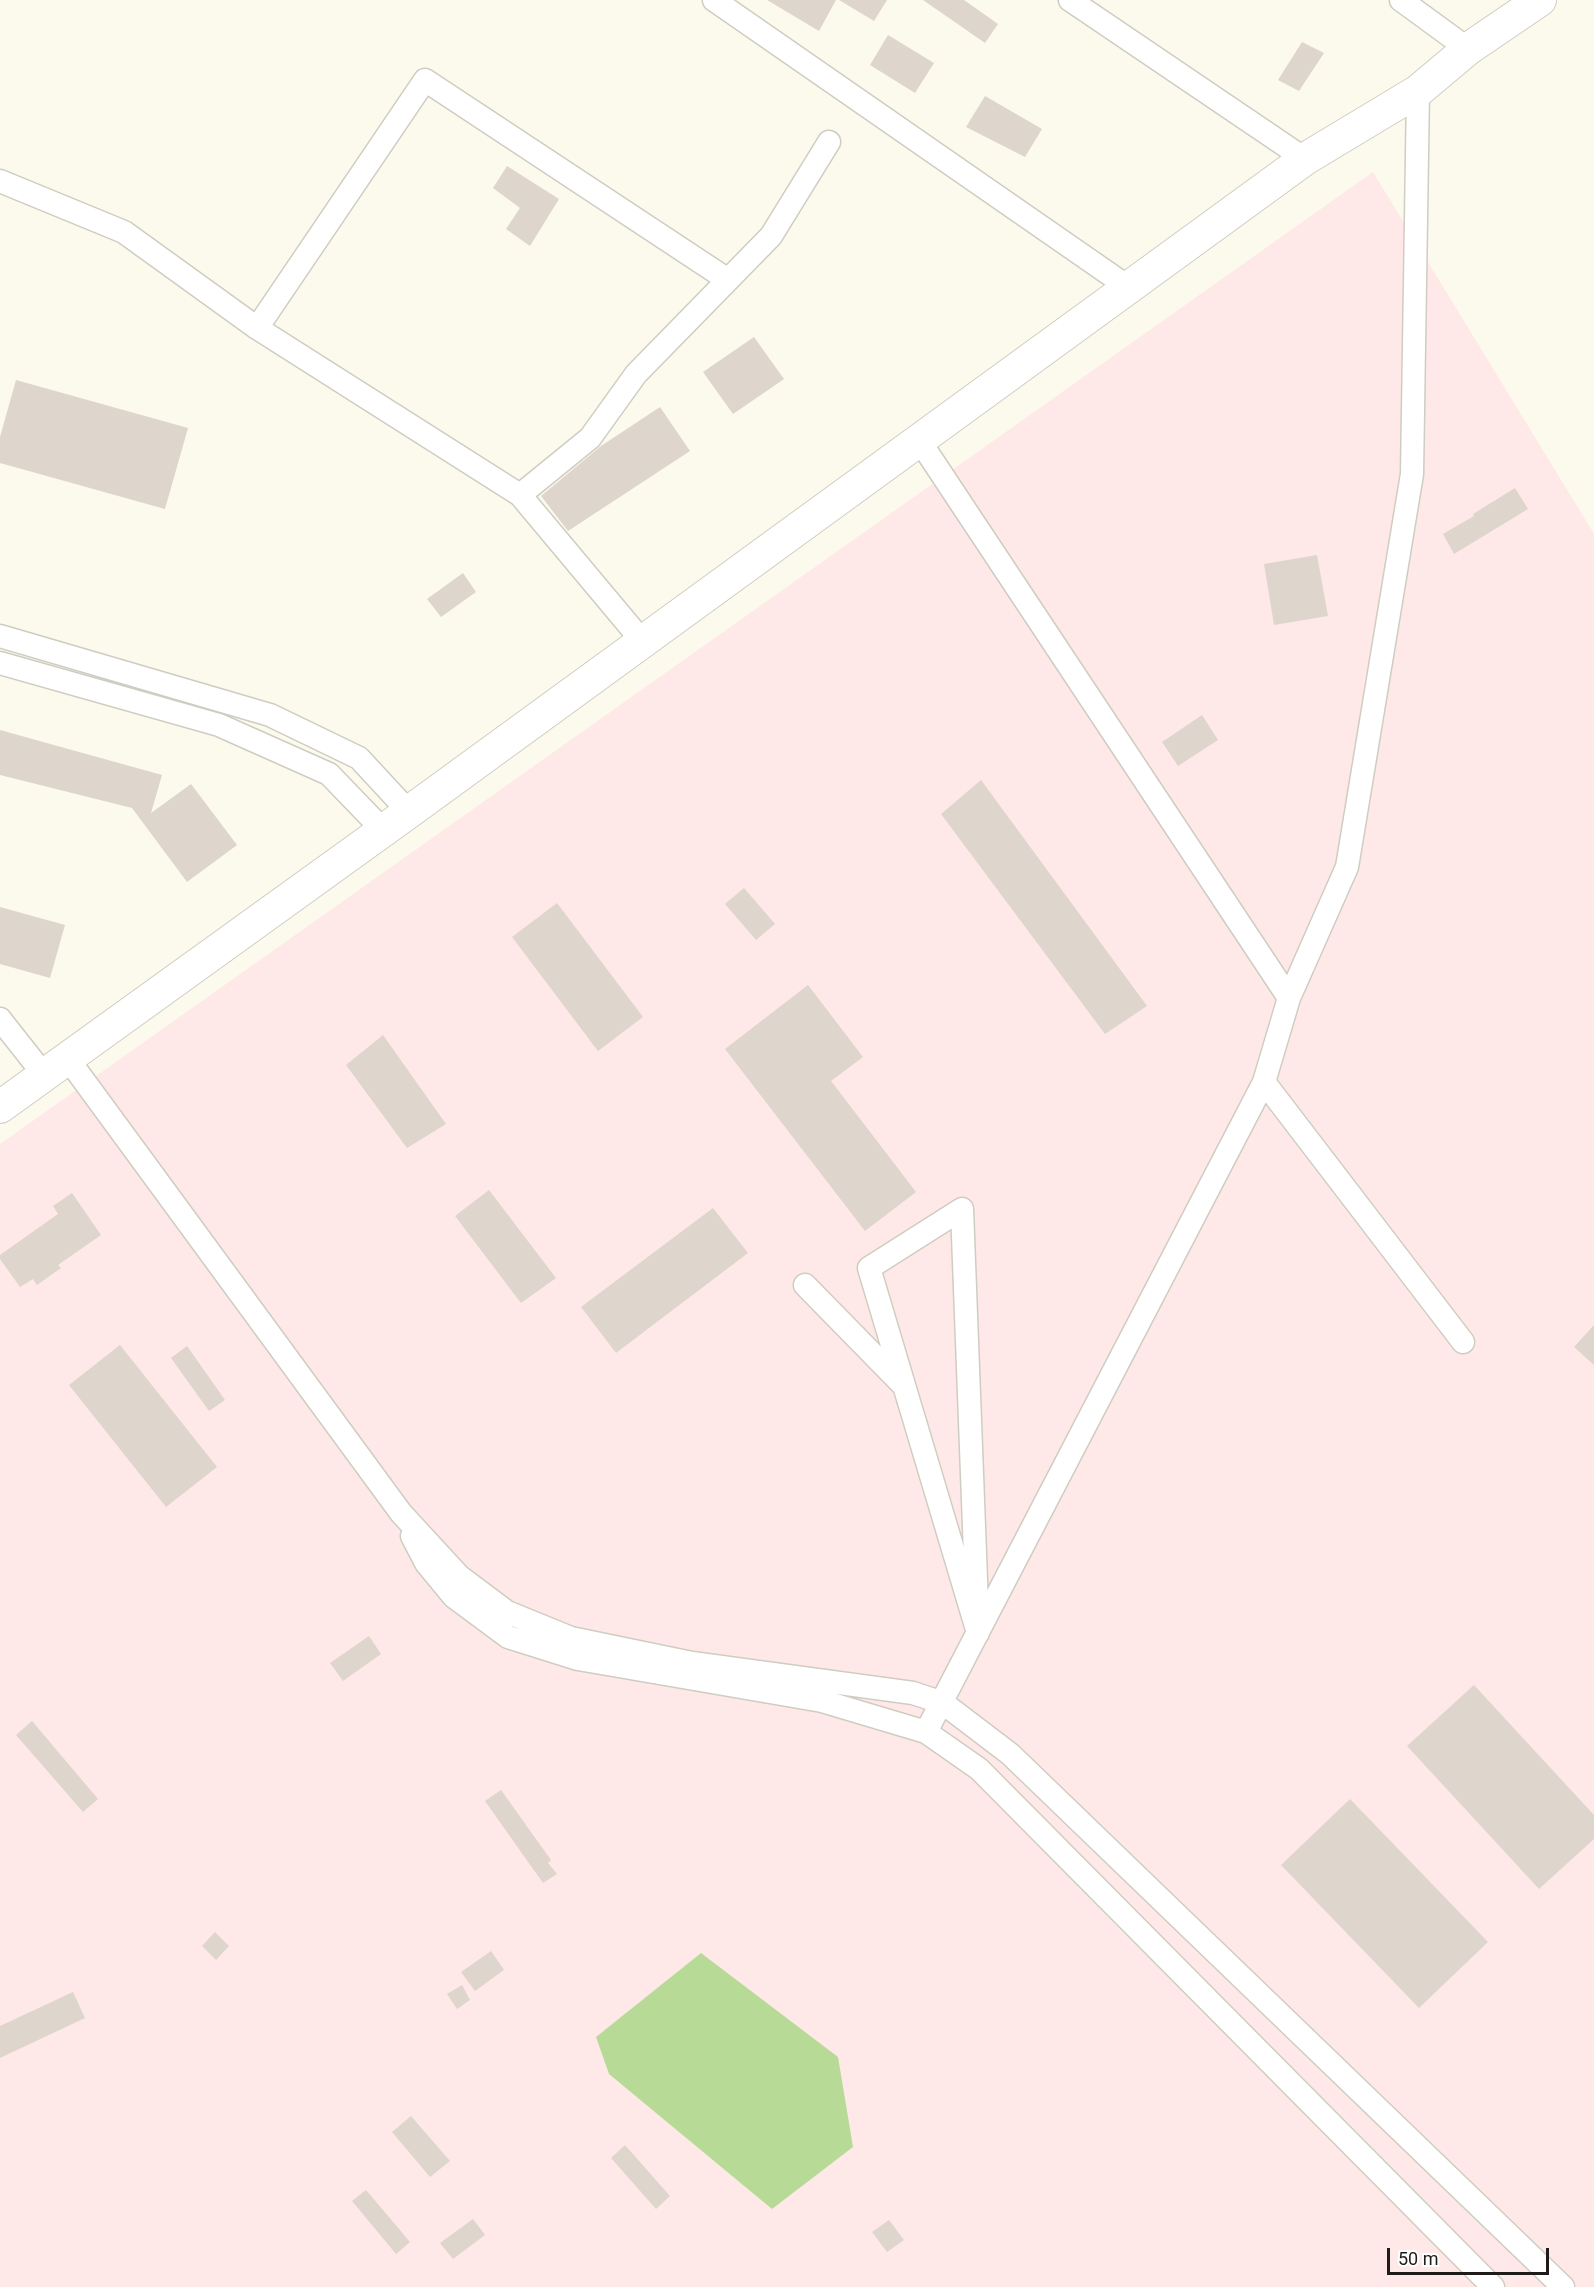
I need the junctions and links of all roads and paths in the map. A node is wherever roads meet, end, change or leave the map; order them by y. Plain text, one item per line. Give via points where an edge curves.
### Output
1 (714, 0) edge
2 (1070, 0) edge
3 (1401, 0) edge
4 (1540, 0) edge
5 (1468, 49) junction
6 (1418, 90) junction
7 (829, 142) dead end
8 (1305, 159) junction
9 (0, 181) edge
10 (728, 280) junction
11 (1128, 287) junction
12 (257, 328) junction
13 (919, 440) junction
14 (520, 495) junction
15 (0, 636) edge
16 (643, 642) junction
17 (0, 663) edge
18 (409, 812) junction
19 (384, 830) junction
20 (1289, 998) junction
21 (0, 1019) edge
22 (56, 1067) junction
23 (1264, 1082) junction
24 (0, 1107) edge
25 (805, 1285) dead end
26 (1463, 1342) dead end
27 (905, 1387) junction
28 (401, 1513) junction
29 (978, 1633) junction
30 (943, 1702) junction
31 (926, 1732) junction
32 (1493, 2287) edge
33 (1563, 2287) edge

1 - 11 street
2 - 8 street
3 - 5 street
4 - 5 main road
5 - 6 main road
6 - 8 main road
6 - 20 street via 1412,474 1347,867
7 - 10 street via 771,236
8 - 11 main road
9 - 12 street via 124,232
10 - 12 street via 425,80
10 - 14 street via 636,374 590,438
11 - 13 main road
12 - 14 street
13 - 16 main road
13 - 20 street
14 - 16 street
15 - 18 street via 270,715 359,758
16 - 18 main road
17 - 19 street via 219,725 329,774
18 - 19 main road
19 - 22 main road
20 - 23 street
21 - 22 street
22 - 24 main road
22 - 28 street
23 - 26 street
23 - 29 street
25 - 27 street
27 - 29 street
27 - 29 street via 869,1268 962,1209
28 - 30 street via 459,1576 507,1611 571,1638 692,1663 913,1693
28 - 31 street via 426,1563 454,1597 508,1637 578,1659 822,1701
29 - 30 street
30 - 31 street
30 - 33 street via 1010,1755
31 - 32 street via 979,1769

